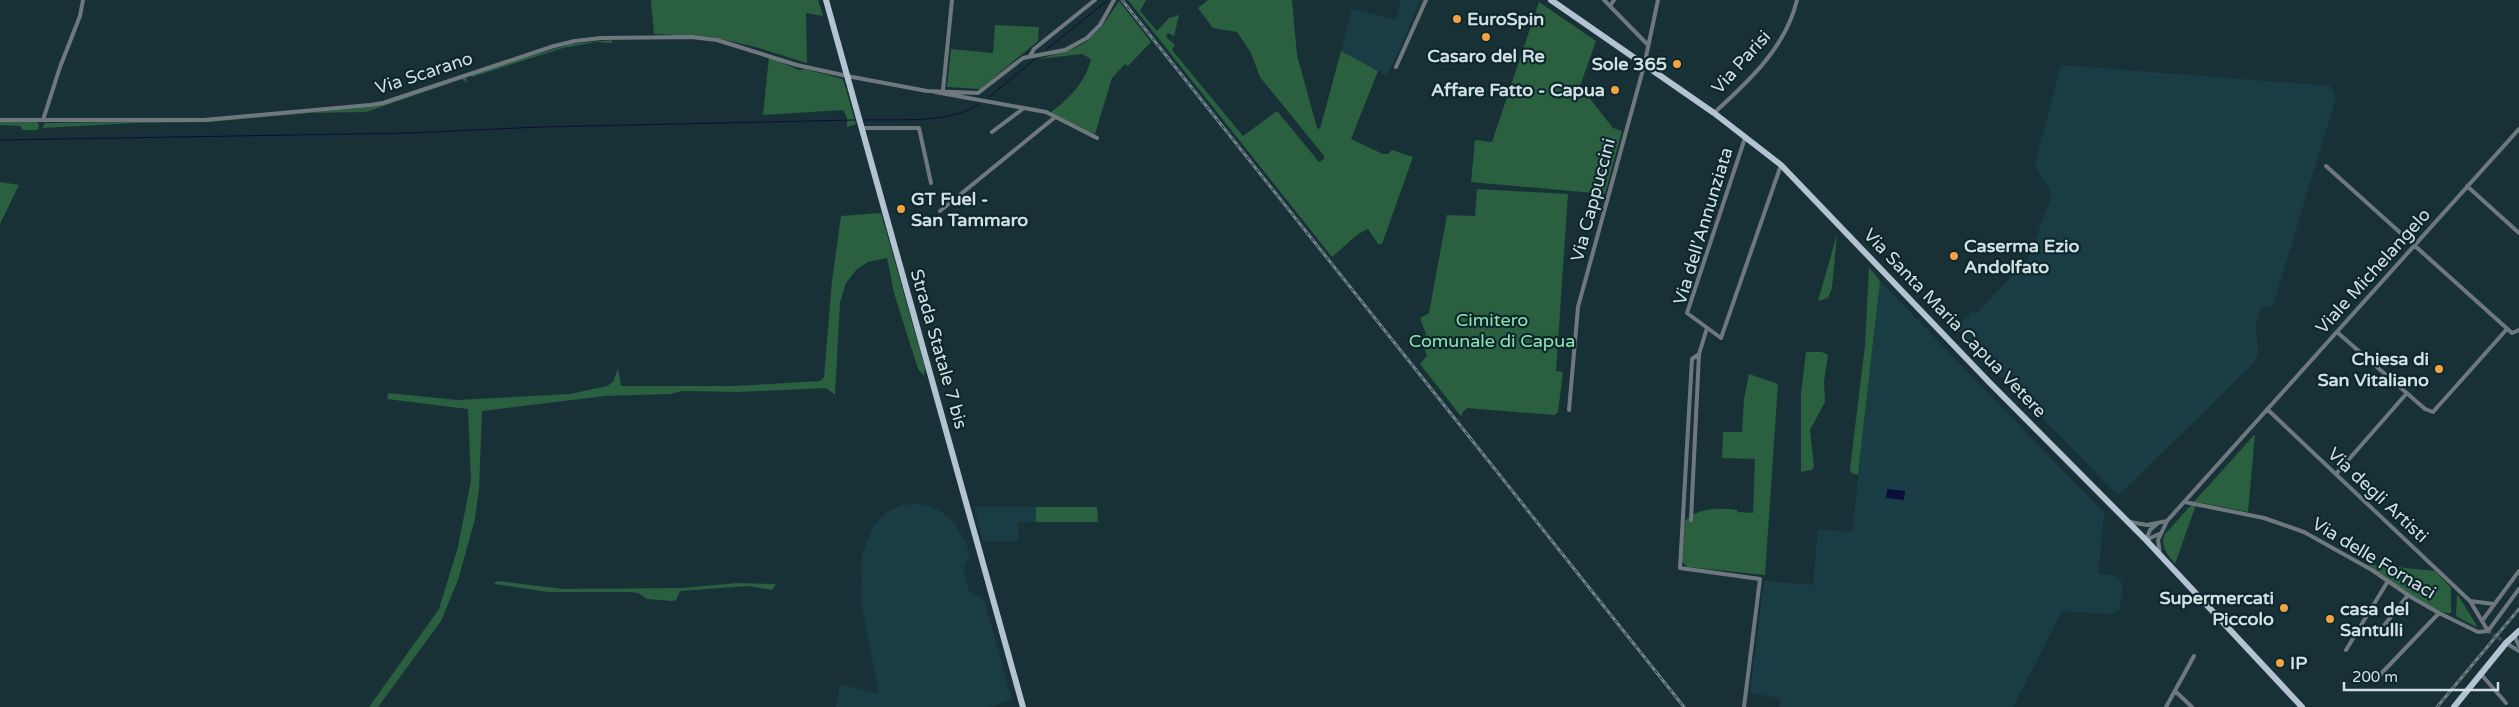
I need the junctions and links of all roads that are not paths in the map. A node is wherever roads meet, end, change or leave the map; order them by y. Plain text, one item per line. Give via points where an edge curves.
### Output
1 (83, 0) edge
2 (826, 0) edge
3 (952, 0) edge
4 (1095, 0) edge
5 (1114, 0) edge
6 (1426, 0) edge
7 (1551, 0) edge
8 (1604, 0) edge
9 (1614, 0) edge
10 (1658, 0) edge
11 (1797, 0) edge
12 (1610, 6) junction
13 (1648, 45) junction
14 (1030, 56) junction
15 (1644, 66) junction
16 (1396, 67) dead end
17 (847, 76) junction
18 (943, 90) junction
19 (927, 91) junction
20 (1024, 108) junction
21 (1714, 113) junction
22 (1054, 118) junction
23 (0, 120) edge
24 (43, 120) junction
25 (862, 128) junction
26 (2519, 129) edge
27 (992, 132) dead end
28 (1746, 136) junction
29 (1097, 138) dead end
30 (1781, 165) junction
31 (2326, 166) dead end
32 (931, 183) dead end
33 (2467, 186) junction
34 (940, 211) dead end
35 (2519, 233) edge
36 (2415, 245) junction
37 (1708, 328) junction
38 (2507, 329) junction
39 (2519, 330) edge
40 (2337, 332) junction
41 (1699, 354) junction
42 (2407, 393) junction
43 (1569, 410) dead end
44 (2267, 410) junction
45 (2336, 474) junction
46 (2184, 502) junction
47 (1691, 520) dead end
48 (2128, 522) junction
49 (2167, 522) junction
50 (2158, 524) junction
51 (2160, 533) junction
52 (2146, 540) junction
53 (2161, 556) junction
54 (2519, 570) edge
55 (2388, 581) junction
56 (2519, 589) edge
57 (2408, 596) junction
58 (2470, 600) junction
59 (2494, 604) junction
60 (2438, 612) junction
61 (2482, 621) junction
62 (2488, 631) junction
63 (2379, 632) dead end
64 (2517, 633) edge
65 (2506, 643) junction
66 (2519, 646) edge
67 (2346, 650) dead end
68 (2519, 651) edge
69 (2194, 656) dead end
70 (2480, 673) junction
71 (2377, 678) dead end
72 (2175, 691) junction
73 (2506, 703) dead end
74 (2458, 706) edge
75 (1023, 707) edge
76 (1744, 707) edge
77 (2166, 707) edge
78 (2192, 707) edge
79 (2302, 707) edge

1 - 24 street
2 - 17 main road, Strada Statale 7 bis
3 - 18 street
4 - 14 street via 1036,47
5 - 14 street via 1100,25 1087,38 1057,52
6 - 16 street
7 - 15 main road, Via Santa Maria Capua Vetere
8 - 12 street
9 - 12 street
10 - 13 street, Via Cappuccini
11 - 21 street, Via Parisi via 1785,33 1771,55
12 - 13 street
13 - 15 street, Via Cappuccini
14 - 18 street via 978,93
15 - 21 main road, Via Santa Maria Capua Vetere
15 - 43 street, Via Cappuccini via 1578,306
17 - 19 street, Via Scarano
17 - 24 street, Via Scarano via 797,65 717,40 691,37 601,38 554,46 370,105 204,120
17 - 25 main road, Strada Statale 7 bis
18 - 19 street
19 - 20 street
20 - 22 street via 1046,112
20 - 27 street
21 - 28 main road, Via Santa Maria Capua Vetere
22 - 29 street
22 - 34 street
23 - 24 street, Via Scarano
25 - 32 street via 919,128
25 - 75 main road, Strada Statale 7 bis
26 - 33 street, Viale Michelangelo
28 - 30 main road, Via Santa Maria Capua Vetere
28 - 37 street, Via dell'Annunziata via 1687,313
30 - 37 street, Via dell'Annunziata via 1721,338
30 - 48 main road, Via Santa Maria Capua Vetere
31 - 36 street
33 - 35 street
33 - 36 street, Viale Michelangelo
36 - 38 street
36 - 40 street, Viale Michelangelo
37 - 41 street
38 - 39 street via 2512,333
38 - 42 street via 2436,411 2428,411
40 - 42 street
40 - 44 street, Viale Michelangelo
41 - 47 street
41 - 76 street via 1692,358 1680,568 1760,579
42 - 45 street
44 - 45 street, Via degli Artisti
44 - 46 street, Viale Michelangelo
45 - 58 street, Via degli Artisti
46 - 49 street, Viale Michelangelo
46 - 55 street, Via delle Fornaci via 2264,518 2304,532
48 - 50 street
48 - 52 main road, Via Santa Maria Capua Vetere
49 - 50 street
49 - 51 street, Viale Michelangelo
50 - 52 street via 2150,530
51 - 52 street
51 - 53 street
52 - 53 main road, Via Santa Maria Capua Vetere
53 - 79 main road, Via Santa Maria Capua Vetere
54 - 59 street
55 - 57 street, Via delle Fornaci
55 - 67 street
56 - 62 street
57 - 60 street, Via delle Fornaci
57 - 63 street
58 - 59 street
58 - 61 street, Via degli Artisti
59 - 61 street
60 - 62 street, Via delle Fornaci via 2478,632
60 - 71 street
61 - 62 street, Via degli Artisti
64 - 65 main road
64 - 66 street
65 - 68 street
65 - 70 main road
69 - 72 street
70 - 73 street
70 - 74 main road
72 - 77 street
72 - 78 street

